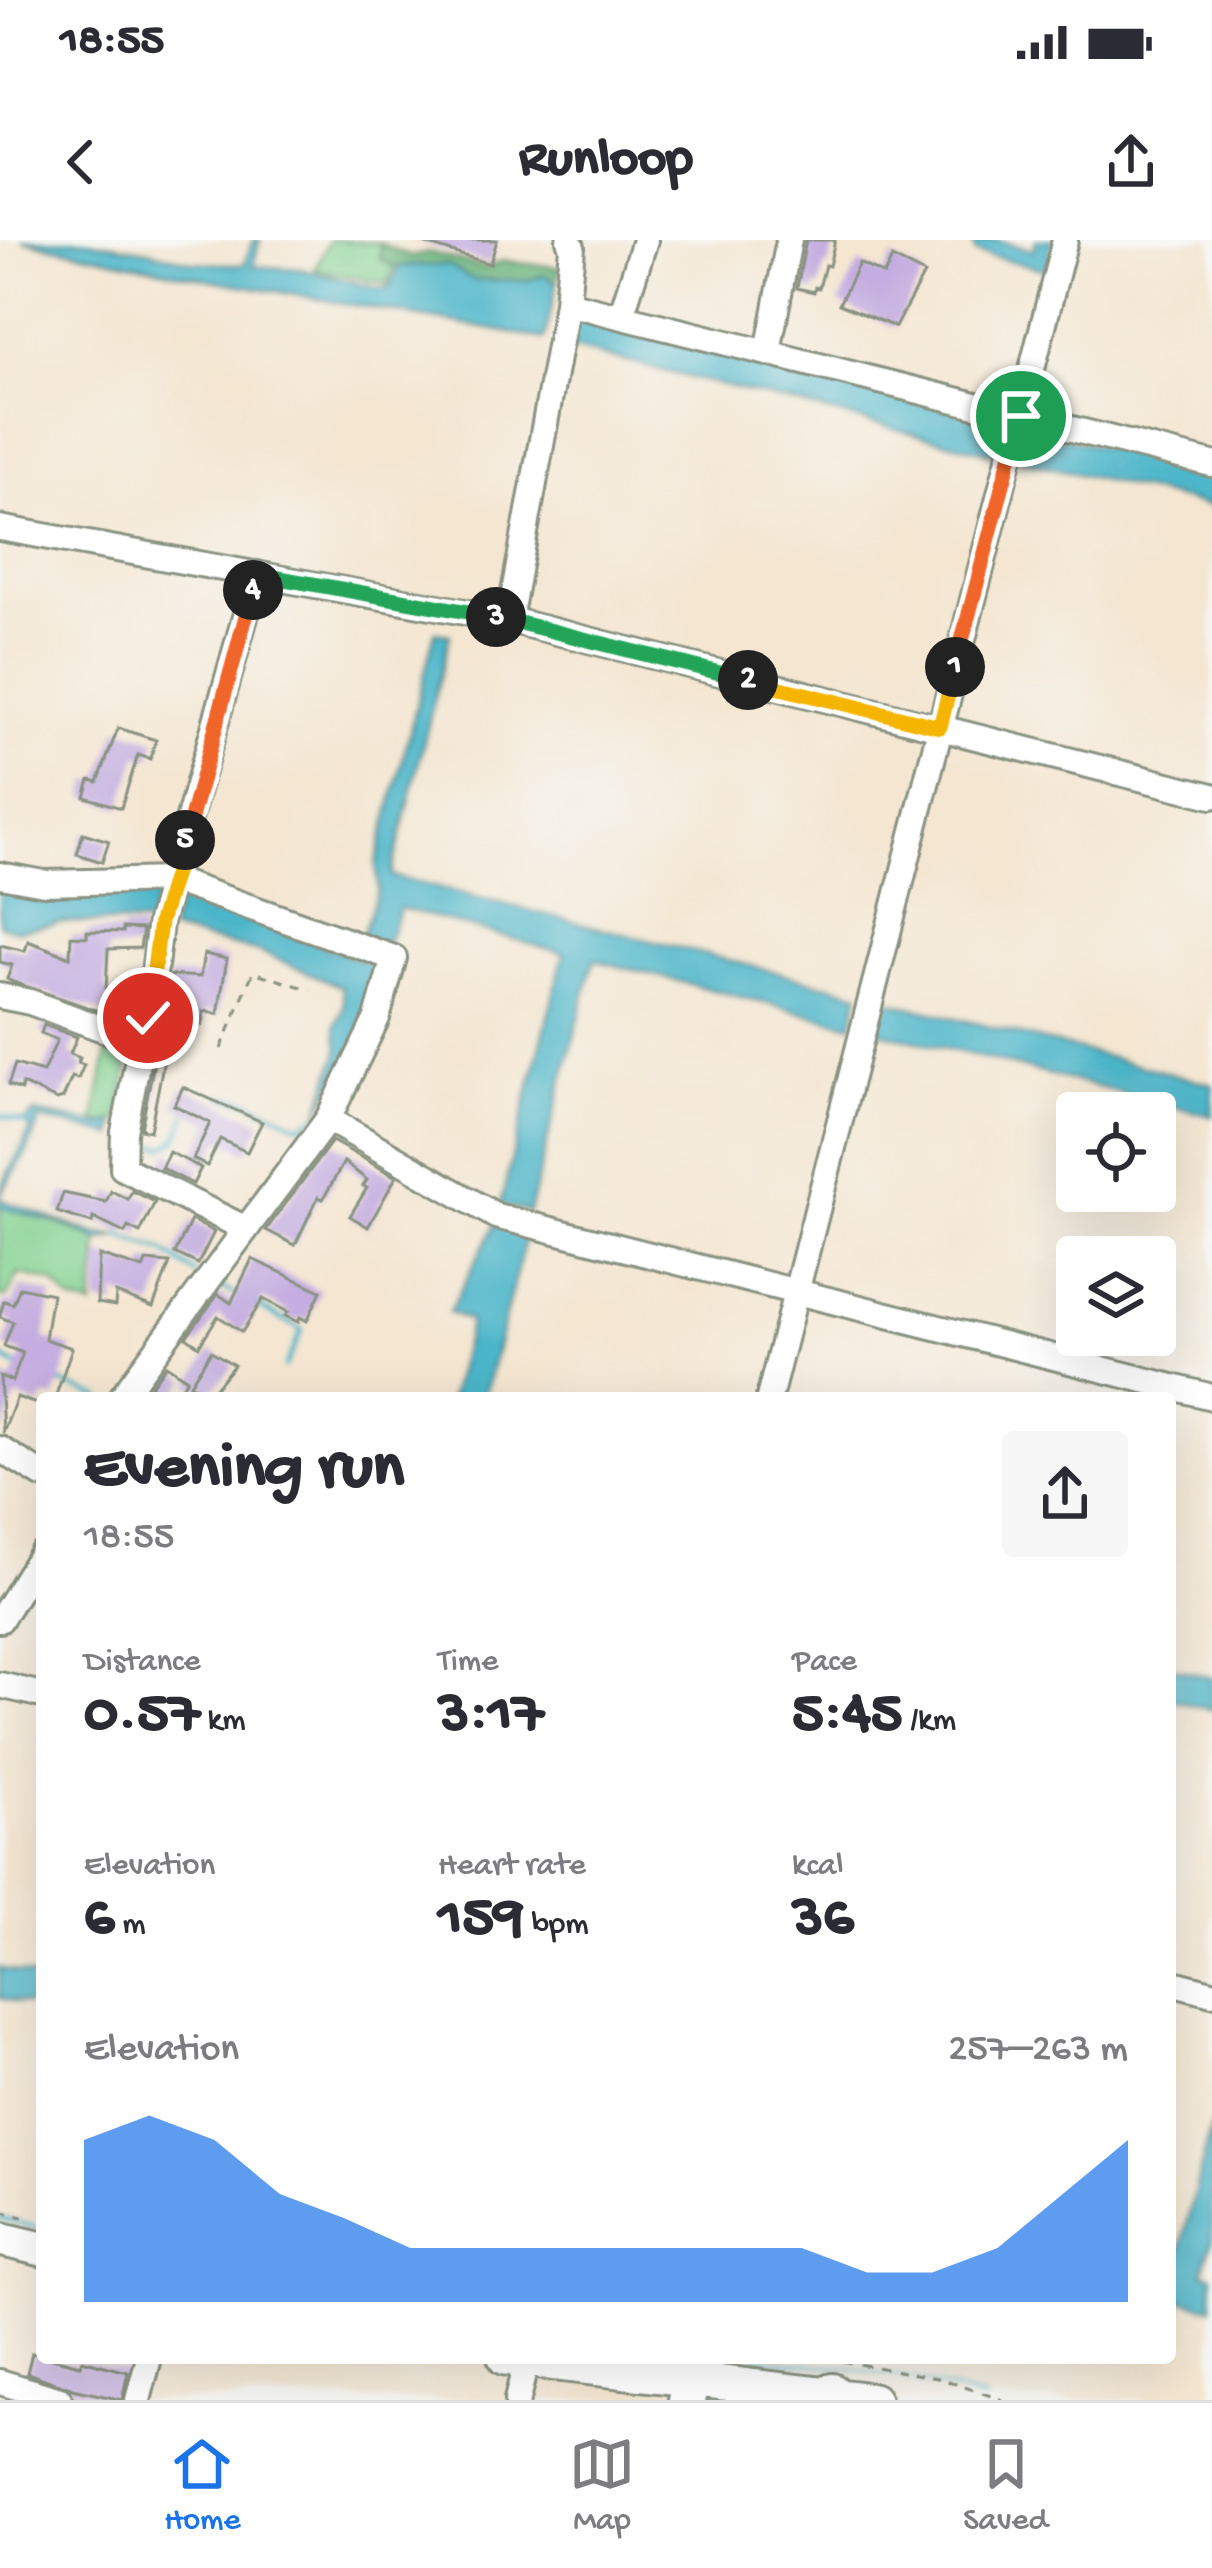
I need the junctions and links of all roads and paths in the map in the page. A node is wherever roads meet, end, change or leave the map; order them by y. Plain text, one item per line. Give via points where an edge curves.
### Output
1 (569, 240) edge
2 (645, 240) edge
3 (789, 240) edge
4 (1065, 240) edge
5 (621, 316) junction
6 (563, 321) junction
7 (768, 352) junction
8 (1021, 416) junction
9 (1212, 464) edge
10 (0, 527) edge
11 (257, 574) junction
12 (509, 620) junction
13 (940, 727) junction
14 (1212, 796) edge
15 (0, 875) edge
16 (172, 880) junction
17 (311, 990) dead end
18 (0, 996) edge
19 (141, 1043) junction
20 (221, 1049) dead end
21 (328, 1119) junction
22 (246, 1228) junction
23 (796, 1292) junction
24 (125, 1392) edge
25 (771, 1392) edge
26 (1212, 1397) edge
27 (0, 1449) edge
28 (36, 1471) edge
29 (36, 1562) edge
30 (0, 1619) edge
31 (0, 1684) edge
32 (36, 1693) edge
33 (1176, 1984) edge
34 (1212, 1993) edge
35 (0, 2211) edge
36 (10, 2228) edge
37 (36, 2245) edge
38 (147, 2364) edge
39 (520, 2364) edge
40 (546, 2364) edge
41 (0, 2382) edge
42 (828, 2384) edge
43 (689, 2391) edge
44 (59, 2400) edge
45 (138, 2400) edge
46 (517, 2400) edge
47 (873, 2400) edge
48 (1003, 2400) edge

1 - 6 street
2 - 5 street
3 - 7 street
4 - 8 street
5 - 6 street
5 - 7 street
6 - 12 street
7 - 8 street
8 - 9 street
8 - 13 street
10 - 11 street
11 - 12 street
11 - 16 street
12 - 13 street
13 - 14 street
13 - 23 street
15 - 16 street via 44,883
16 - 19 street
16 - 21 street via 394,958 377,1018
17 - 20 path via 253,971
18 - 19 street
19 - 22 street via 123,1168
21 - 22 street
21 - 23 street via 496,1216
22 - 24 street
23 - 25 street
23 - 26 street
27 - 28 street
29 - 30 street
31 - 32 street
33 - 34 street
35 - 36 path
36 - 37 main road
38 - 45 street
39 - 46 street
40 - 43 main road
41 - 44 street
42 - 43 main road
42 - 47 main road
42 - 48 path via 938,2378

